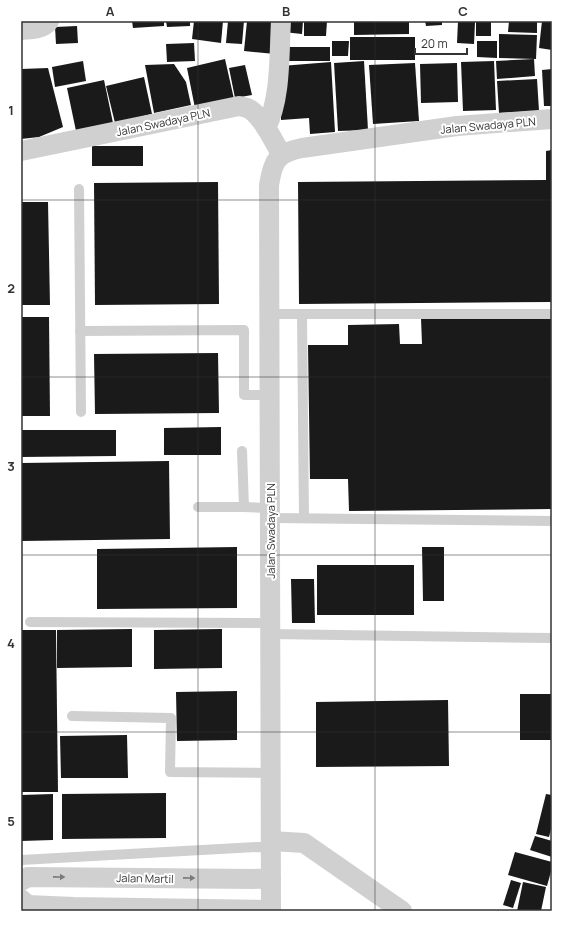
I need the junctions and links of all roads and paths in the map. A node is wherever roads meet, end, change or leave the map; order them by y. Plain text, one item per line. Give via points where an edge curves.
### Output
1 (48, 21) edge
2 (281, 21) edge
3 (21, 30) edge
4 (552, 119) edge
5 (266, 128) junction
6 (21, 151) edge
7 (282, 154) junction
8 (79, 189) dead end
9 (269, 314) junction
10 (302, 314) junction
11 (552, 314) edge
12 (80, 331) junction
13 (269, 395) junction
14 (80, 412) dead end
15 (242, 451) dead end
16 (198, 507) dead end
17 (244, 507) junction
18 (270, 513) junction
19 (304, 518) junction
20 (552, 520) edge
21 (30, 622) dead end
22 (270, 629) junction
23 (552, 638) edge
24 (72, 716) dead end
25 (271, 773) junction
26 (271, 844) junction
27 (21, 860) edge
28 (271, 879) junction
29 (21, 881) edge
30 (21, 899) edge
31 (271, 910) edge
32 (402, 911) edge

1 - 3 street via 46,25 36,29
2 - 5 street via 276,100
4 - 7 street, Jalan Swadaya PLN via 457,126 302,148
5 - 6 street, Jalan Swadaya PLN via 250,110 239,106
5 - 7 street, Jalan Swadaya PLN
7 - 9 street, Jalan Swadaya PLN via 275,162 269,185
8 - 12 lane
9 - 10 lane
9 - 13 street, Jalan Swadaya PLN
10 - 11 lane
10 - 19 lane
12 - 13 lane via 244,330 244,395
12 - 14 lane
13 - 18 street, Jalan Swadaya PLN
15 - 17 lane
16 - 17 lane
17 - 18 lane
18 - 19 lane
18 - 22 street, Jalan Swadaya PLN
19 - 20 lane
21 - 22 lane
22 - 23 lane
22 - 25 street, Jalan Swadaya PLN
24 - 25 lane via 171,718 170,772
25 - 26 street, Jalan Swadaya PLN
26 - 27 lane via 258,848
26 - 28 street, Jalan Swadaya PLN
26 - 32 street via 304,842
29 -> 28 street, Jalan Martil via 28,877
28 - 31 street, Jalan Swadaya PLN
30 - 31 street via 28,905

